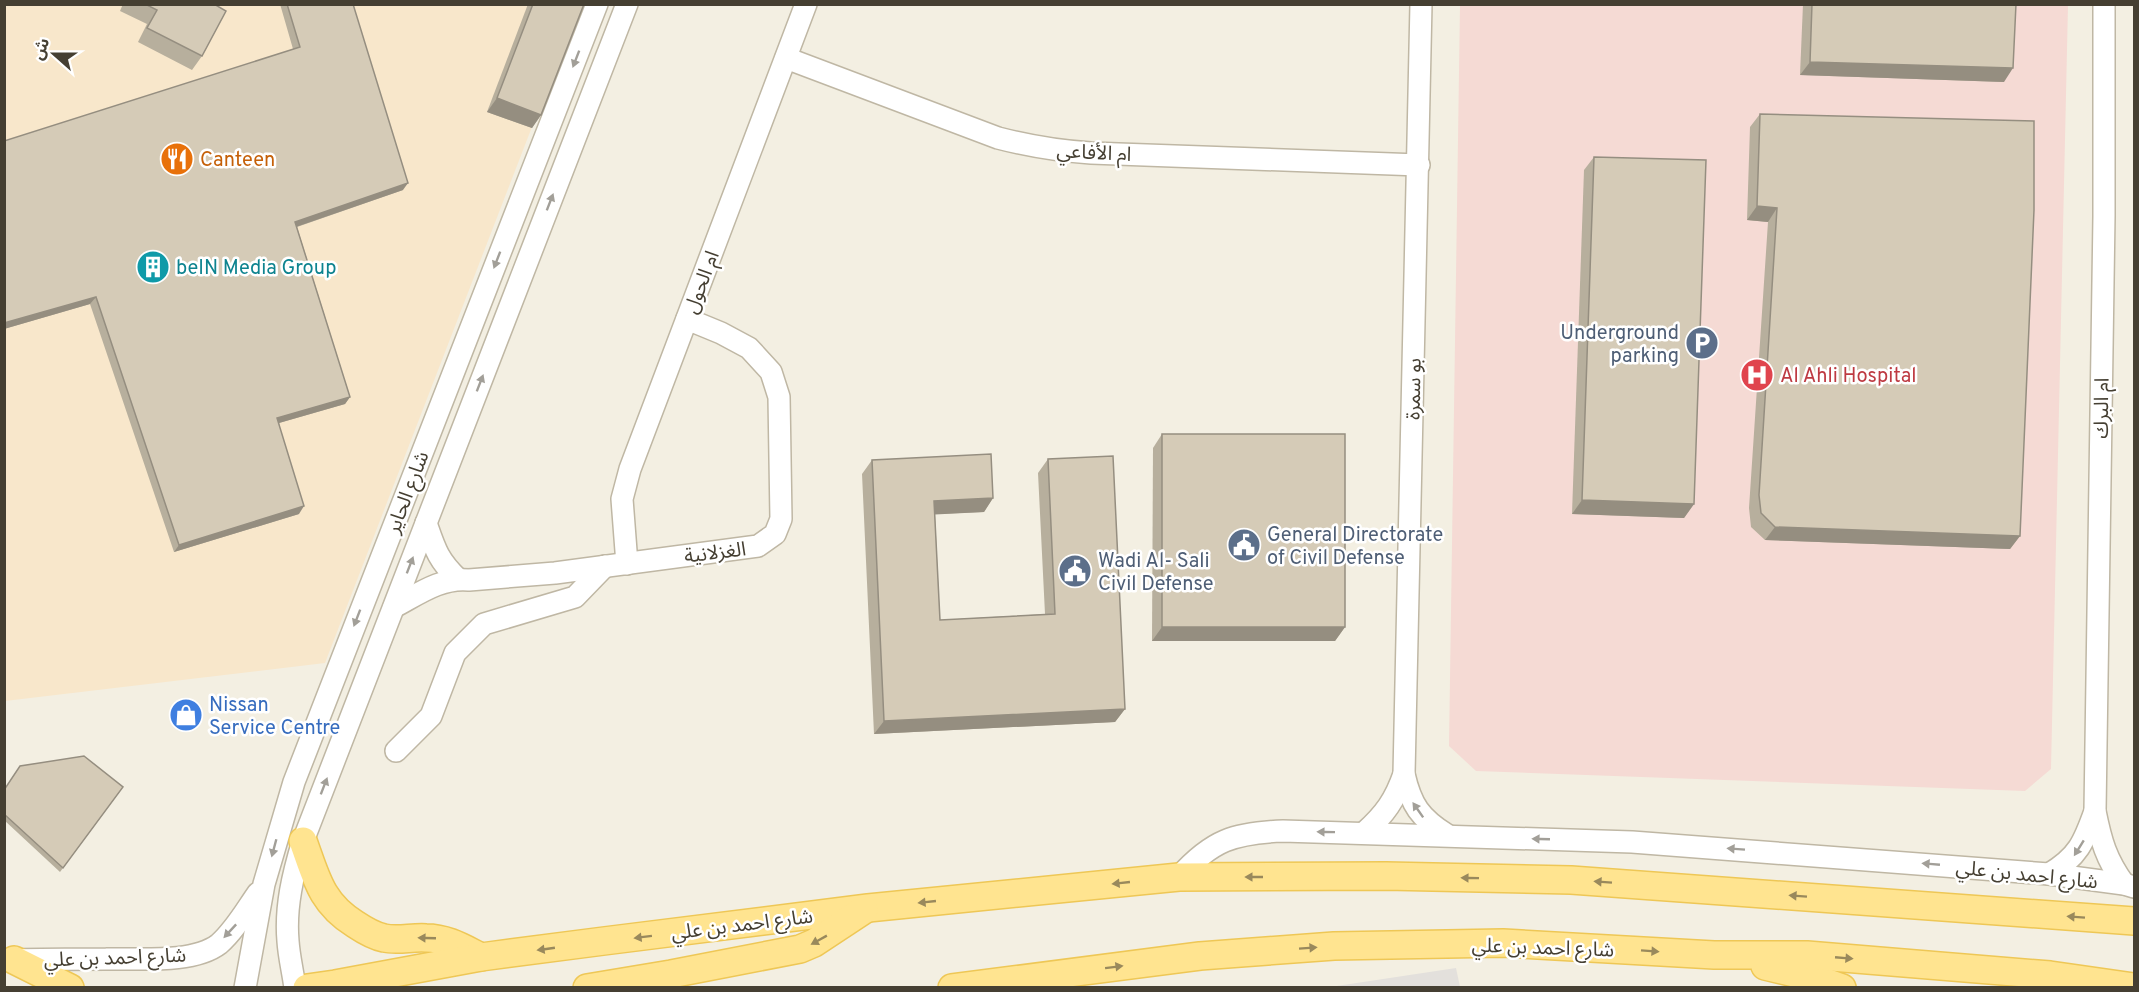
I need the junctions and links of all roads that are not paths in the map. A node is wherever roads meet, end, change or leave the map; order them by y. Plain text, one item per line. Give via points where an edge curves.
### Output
1 (597, 4) edge
2 (627, 4) edge
3 (806, 4) edge
4 (1421, 4) edge
5 (2104, 4) edge
6 (786, 58) junction
7 (1419, 165) junction
8 (687, 319) junction
9 (426, 523) junction
10 (627, 564) junction
11 (605, 566) junction
12 (458, 579) junction
13 (394, 607) junction
14 (396, 751) dead end
15 (1404, 774) junction
16 (2095, 811) junction
17 (1365, 832) junction
18 (1447, 835) junction
19 (303, 841) junction
20 (2049, 874) junction
21 (1179, 877) junction
22 (264, 884) junction
23 (2129, 885) edge
24 (868, 908) junction
25 (2134, 921) edge
26 (1714, 955) junction
27 (481, 957) junction
28 (9, 960) edge
29 (1064, 980) edge
30 (70, 987) edge
31 (245, 987) edge
32 (295, 987) edge
33 (307, 987) edge
34 (587, 987) edge
35 (952, 987) edge
36 (1842, 987) edge
37 (2134, 987) edge

1 -> 22 street, شارع الحاير via 312,733
9 -> 2 street, شارع الحاير
3 - 6 street, ام الحول
4 - 7 street, بو سمرة
5 - 16 street, ام البرك
6 - 7 street, ام الأفاعي via 998,138 1059,152
6 - 8 street, ام الحول
7 - 15 street, بو سمرة
8 - 10 street, ام الحول via 625,484 622,515
8 - 10 street, الغزلانية via 749,348 771,372 779,397 781,519 775,534 758,546
9 - 12 street via 443,564
13 -> 9 street, شارع الحاير
10 - 11 street, الغزلانية
11 - 12 street, الغزلانية
11 - 14 street via 575,597 484,624 455,653 431,716
12 - 13 street, الغزلانية via 440,583
19 -> 13 street, شارع الحاير
15 - 17 street, بو سمرة via 1396,797
18 -> 15 street, بو سمرة via 1417,811
16 -> 20 street, ام البرك via 2079,850
16 - 23 street, ام البرك via 2106,855
17 - 18 street, شارع احمد بن علي
17 -> 21 street, شارع احمد بن علي via 1256,832 1224,840
20 -> 18 street, شارع احمد بن علي via 1632,842
27 -> 19 main road via 440,939 384,938 340,915 318,883
19 - 32 street, شارع الحاير via 294,869 287,921
20 - 23 street, شارع احمد بن علي
21 -> 24 main road, شارع احمد بن علي
25 -> 21 main road, شارع احمد بن علي via 1571,880
22 -> 28 street, شارع احمد بن علي via 233,928 218,944 203,952 174,958
22 - 31 street, شارع الحاير
24 -> 27 main road, شارع احمد بن علي
24 -> 34 main road via 800,949
29 -> 26 main road, شارع احمد بن علي via 1200,956 1334,946 1503,943
26 - 36 main road
26 -> 37 main road, شارع احمد بن علي via 1807,955 2050,975
27 - 33 main road, شارع احمد بن علي
28 - 30 main road
29 - 35 main road, شارع احمد بن علي

